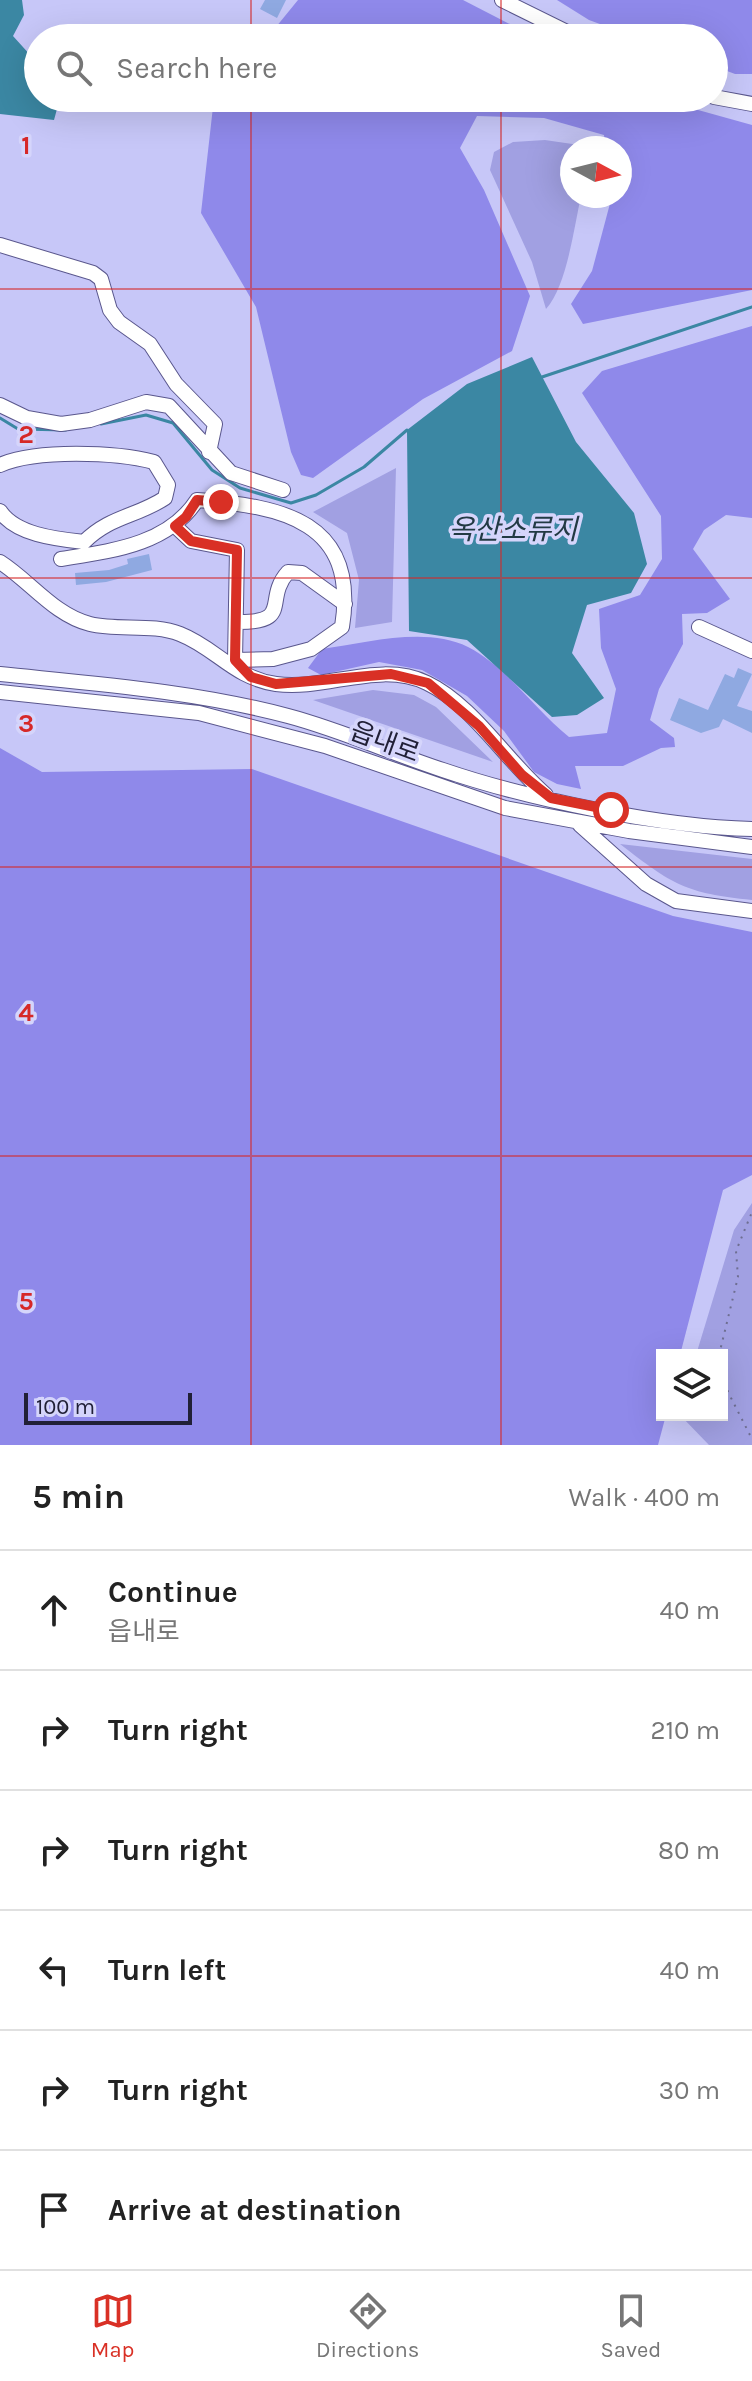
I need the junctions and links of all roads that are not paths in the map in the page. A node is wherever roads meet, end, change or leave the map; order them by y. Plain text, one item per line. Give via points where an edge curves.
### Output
1 (502, 0) edge
2 (551, 24) edge
3 (728, 100) edge
4 (752, 104) edge
5 (0, 245) edge
6 (0, 405) edge
7 (209, 452) junction
8 (0, 465) edge
9 (283, 490) dead end
10 (2, 518) edge
11 (175, 526) junction
12 (86, 548) junction
13 (61, 559) dead end
14 (0, 562) edge
15 (345, 604) junction
16 (236, 622) junction
17 (699, 627) dead end
18 (752, 651) edge
19 (235, 660) junction
20 (0, 674) edge
21 (251, 677) junction
22 (0, 692) edge
23 (522, 775) junction
24 (512, 788) junction
25 (551, 798) junction
26 (577, 823) junction
27 (606, 827) junction
28 (752, 829) edge
29 (603, 845) junction
30 (752, 847) edge
31 (752, 911) edge

1 - 2 street
3 - 4 street
5 - 7 street via 101,279 119,322 150,344 176,384 215,424
6 - 7 street via 27,418 61,424 146,402 169,406
7 - 9 street via 231,473
8 - 12 street via 21,459 109,455 154,462 168,485 165,498 108,521
10 - 12 street
11 - 12 street via 129,548
11 - 15 street via 197,500 253,506 301,519 323,538 340,566
11 - 16 street via 191,541 237,550
12 - 13 street
14 - 21 street via 67,614 89,624 180,634
15 - 16 street via 302,573 288,572 270,618
15 - 19 street via 342,627 311,649 273,659
16 - 19 street
17 - 18 street
19 - 21 street
20 - 24 street, 읍내로 via 227,701 290,716 445,771
21 - 23 street via 298,684 391,674 428,683 479,726
22 - 26 street, 읍내로 via 157,707 236,722 338,750 473,800
23 - 24 street
23 - 25 street
24 - 25 street, 읍내로
25 - 28 street, 읍내로 via 671,821
26 - 27 street, 읍내로
26 - 29 street
27 - 29 street
27 - 30 street, 읍내로
29 - 31 street via 646,884 676,901

